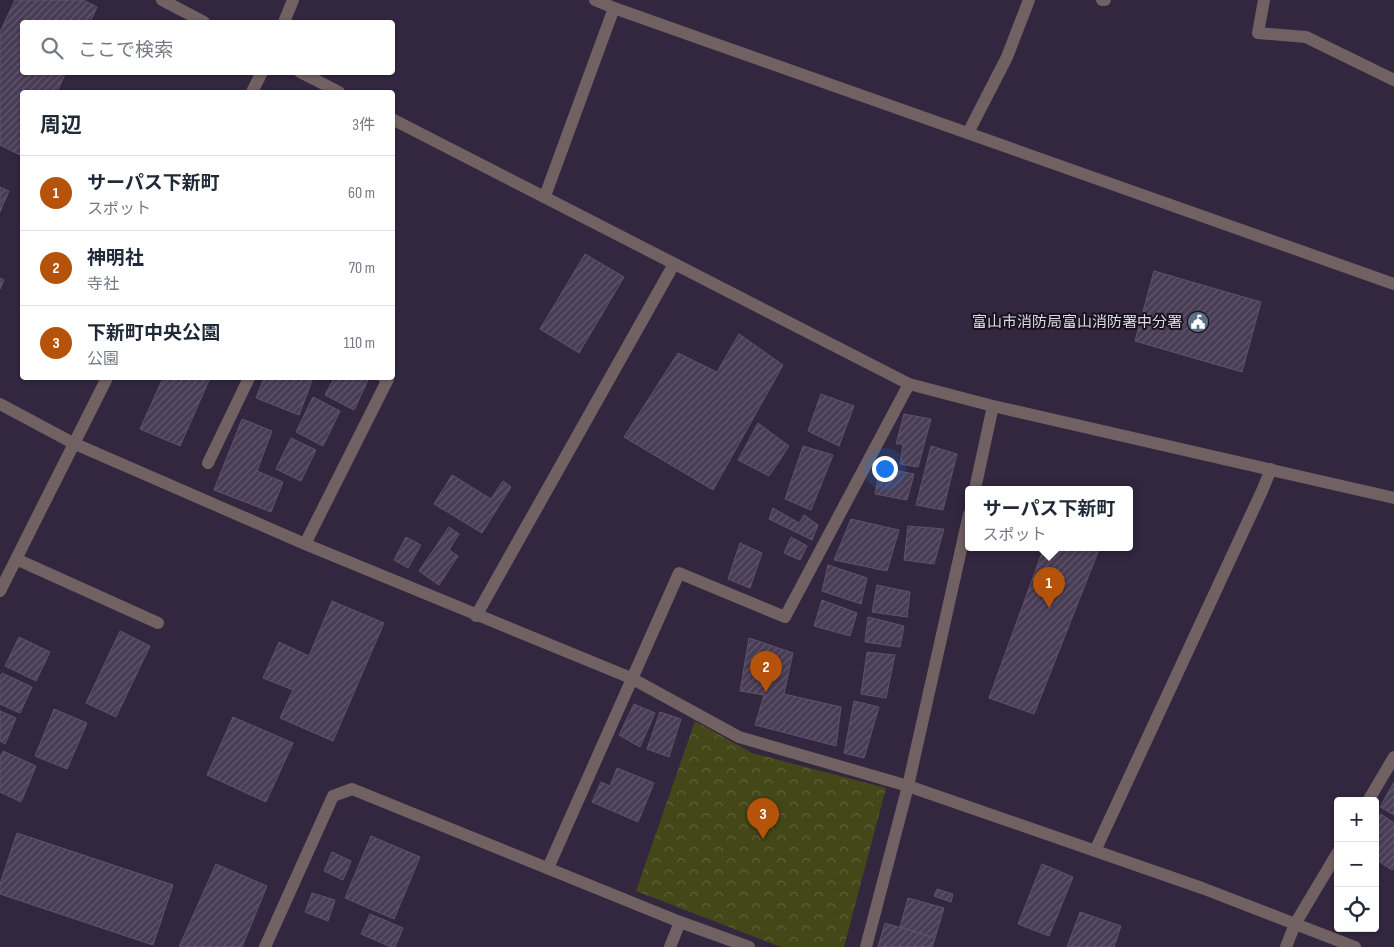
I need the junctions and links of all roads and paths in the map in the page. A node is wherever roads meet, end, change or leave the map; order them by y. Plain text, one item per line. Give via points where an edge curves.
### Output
1 (162, 0) edge
2 (293, 0) edge
3 (595, 0) edge
4 (1029, 0) edge
5 (1264, 0) edge
6 (614, 8) junction
7 (200, 20) edge
8 (285, 20) edge
9 (260, 75) edge
10 (306, 75) edge
11 (1394, 80) edge
12 (253, 90) edge
13 (335, 90) edge
14 (395, 121) edge
15 (968, 133) junction
16 (545, 196) junction
17 (674, 264) junction
18 (1394, 284) edge
19 (106, 380) edge
20 (248, 380) edge
21 (387, 380) edge
22 (909, 384) junction
23 (0, 404) edge
24 (993, 406) junction
25 (73, 442) junction
26 (208, 463) dead end
27 (1271, 469) junction
28 (975, 486) edge
29 (1394, 498) edge
30 (965, 532) edge
31 (305, 544) junction
32 (16, 559) junction
33 (0, 591) edge
34 (476, 616) junction
35 (158, 623) dead end
36 (631, 678) junction
37 (1394, 757) edge
38 (908, 786) junction
39 (1370, 797) edge
40 (1095, 851) junction
41 (1334, 859) edge
42 (548, 868) junction
43 (680, 922) junction
44 (1295, 924) junction
45 (265, 947) edge
46 (670, 947) edge
47 (749, 947) edge
48 (866, 947) edge
49 (1286, 947) edge
50 (1355, 947) edge

1 - 7 street
2 - 8 street
3 - 6 street
4 - 15 street via 1007,57
5 - 11 street via 1258,33 1306,38
6 - 15 street
6 - 16 street
9 - 12 street
10 - 13 street
14 - 16 street
15 - 18 street
16 - 17 street
17 - 22 street
17 - 34 street
19 - 25 street
20 - 26 street
21 - 31 street
22 - 24 street
22 - 36 street via 785,617 678,574
23 - 25 street
24 - 27 street
24 - 28 street
25 - 31 street
25 - 32 street
27 - 29 street
27 - 40 street
30 - 38 street
31 - 34 street
32 - 33 street
32 - 35 street
34 - 36 street
36 - 38 street via 739,737
36 - 42 street
37 - 39 street
38 - 40 street
38 - 48 street
40 - 44 street
41 - 44 street
42 - 43 street
42 - 45 street via 352,789 334,796
43 - 46 street
43 - 47 street
44 - 49 street
44 - 50 street

